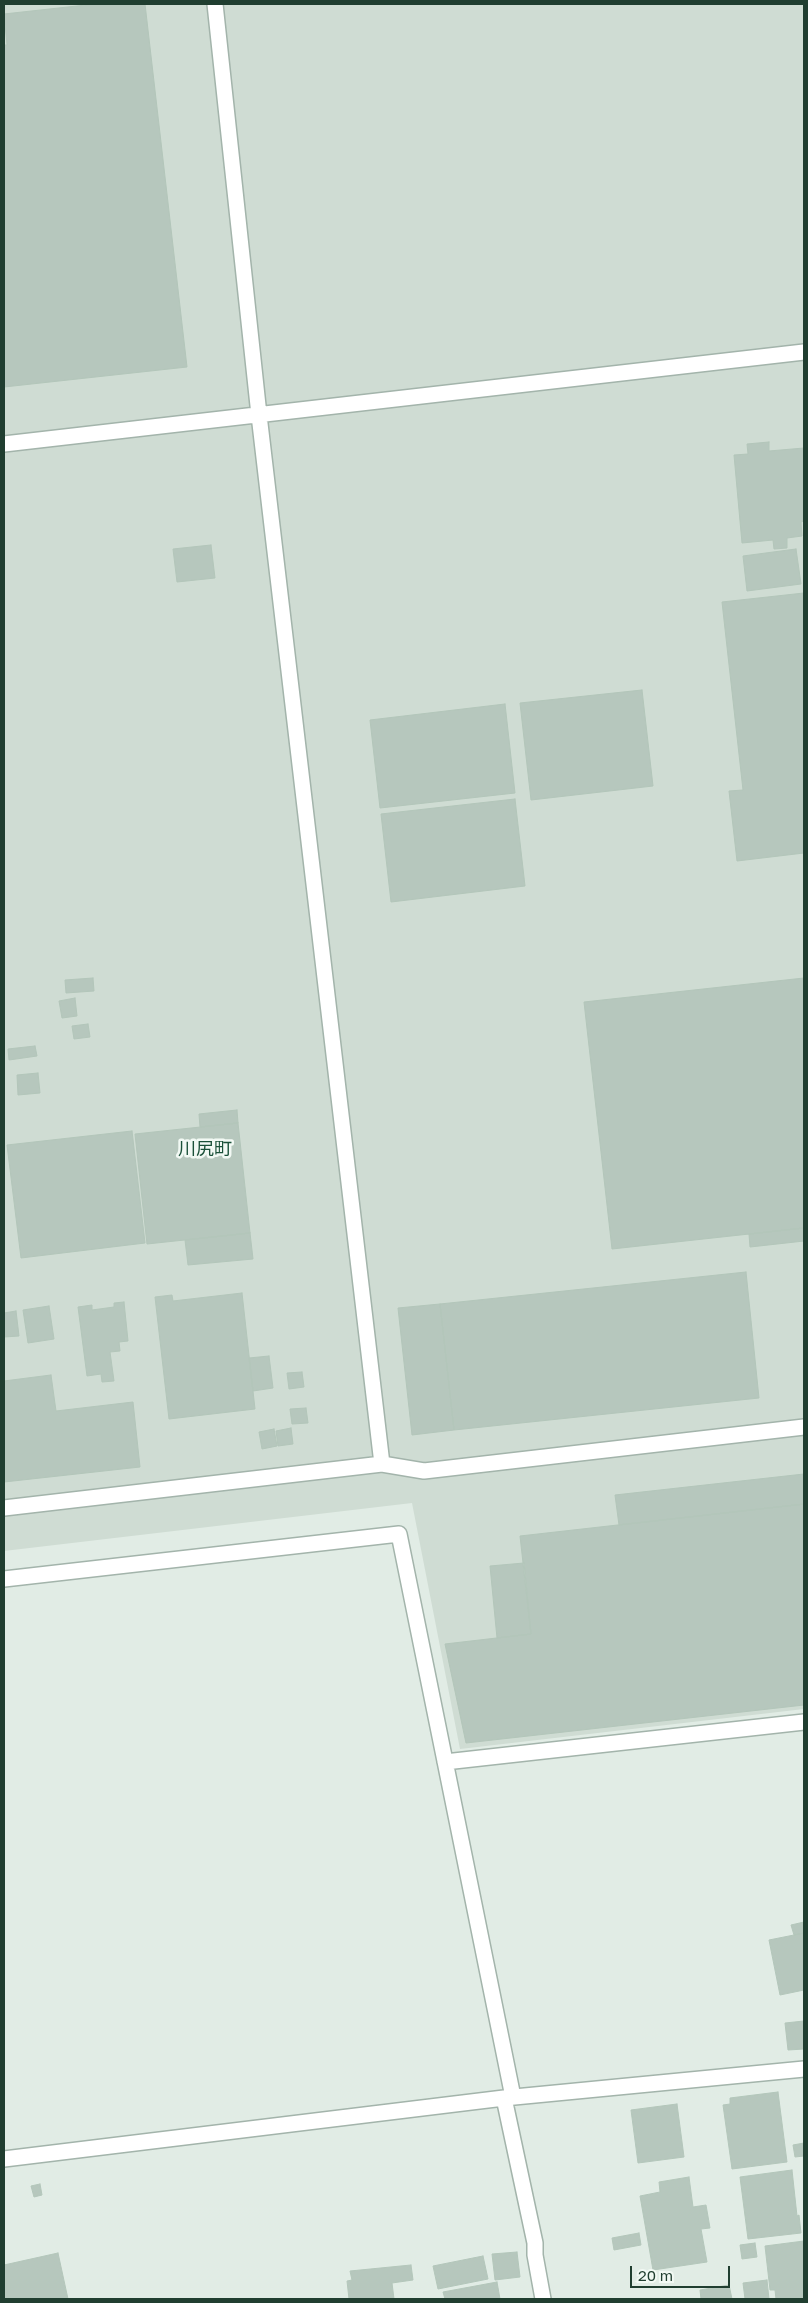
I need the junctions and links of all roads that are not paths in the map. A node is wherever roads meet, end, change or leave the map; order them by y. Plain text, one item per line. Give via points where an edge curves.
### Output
1 (215, 4) edge
2 (804, 352) edge
3 (259, 415) junction
4 (4, 444) edge
5 (804, 1427) edge
6 (382, 1464) junction
7 (4, 1508) edge
8 (4, 1579) edge
9 (804, 1722) edge
10 (445, 1762) junction
11 (804, 2069) edge
12 (509, 2097) junction
13 (4, 2159) edge
14 (543, 2299) edge

1 - 3 street
2 - 3 street
3 - 4 street
3 - 6 street
5 - 6 street via 424,1471
6 - 7 street
8 - 10 street via 399,1534
9 - 10 street
10 - 12 street
11 - 12 street
12 - 13 street
12 - 14 street

